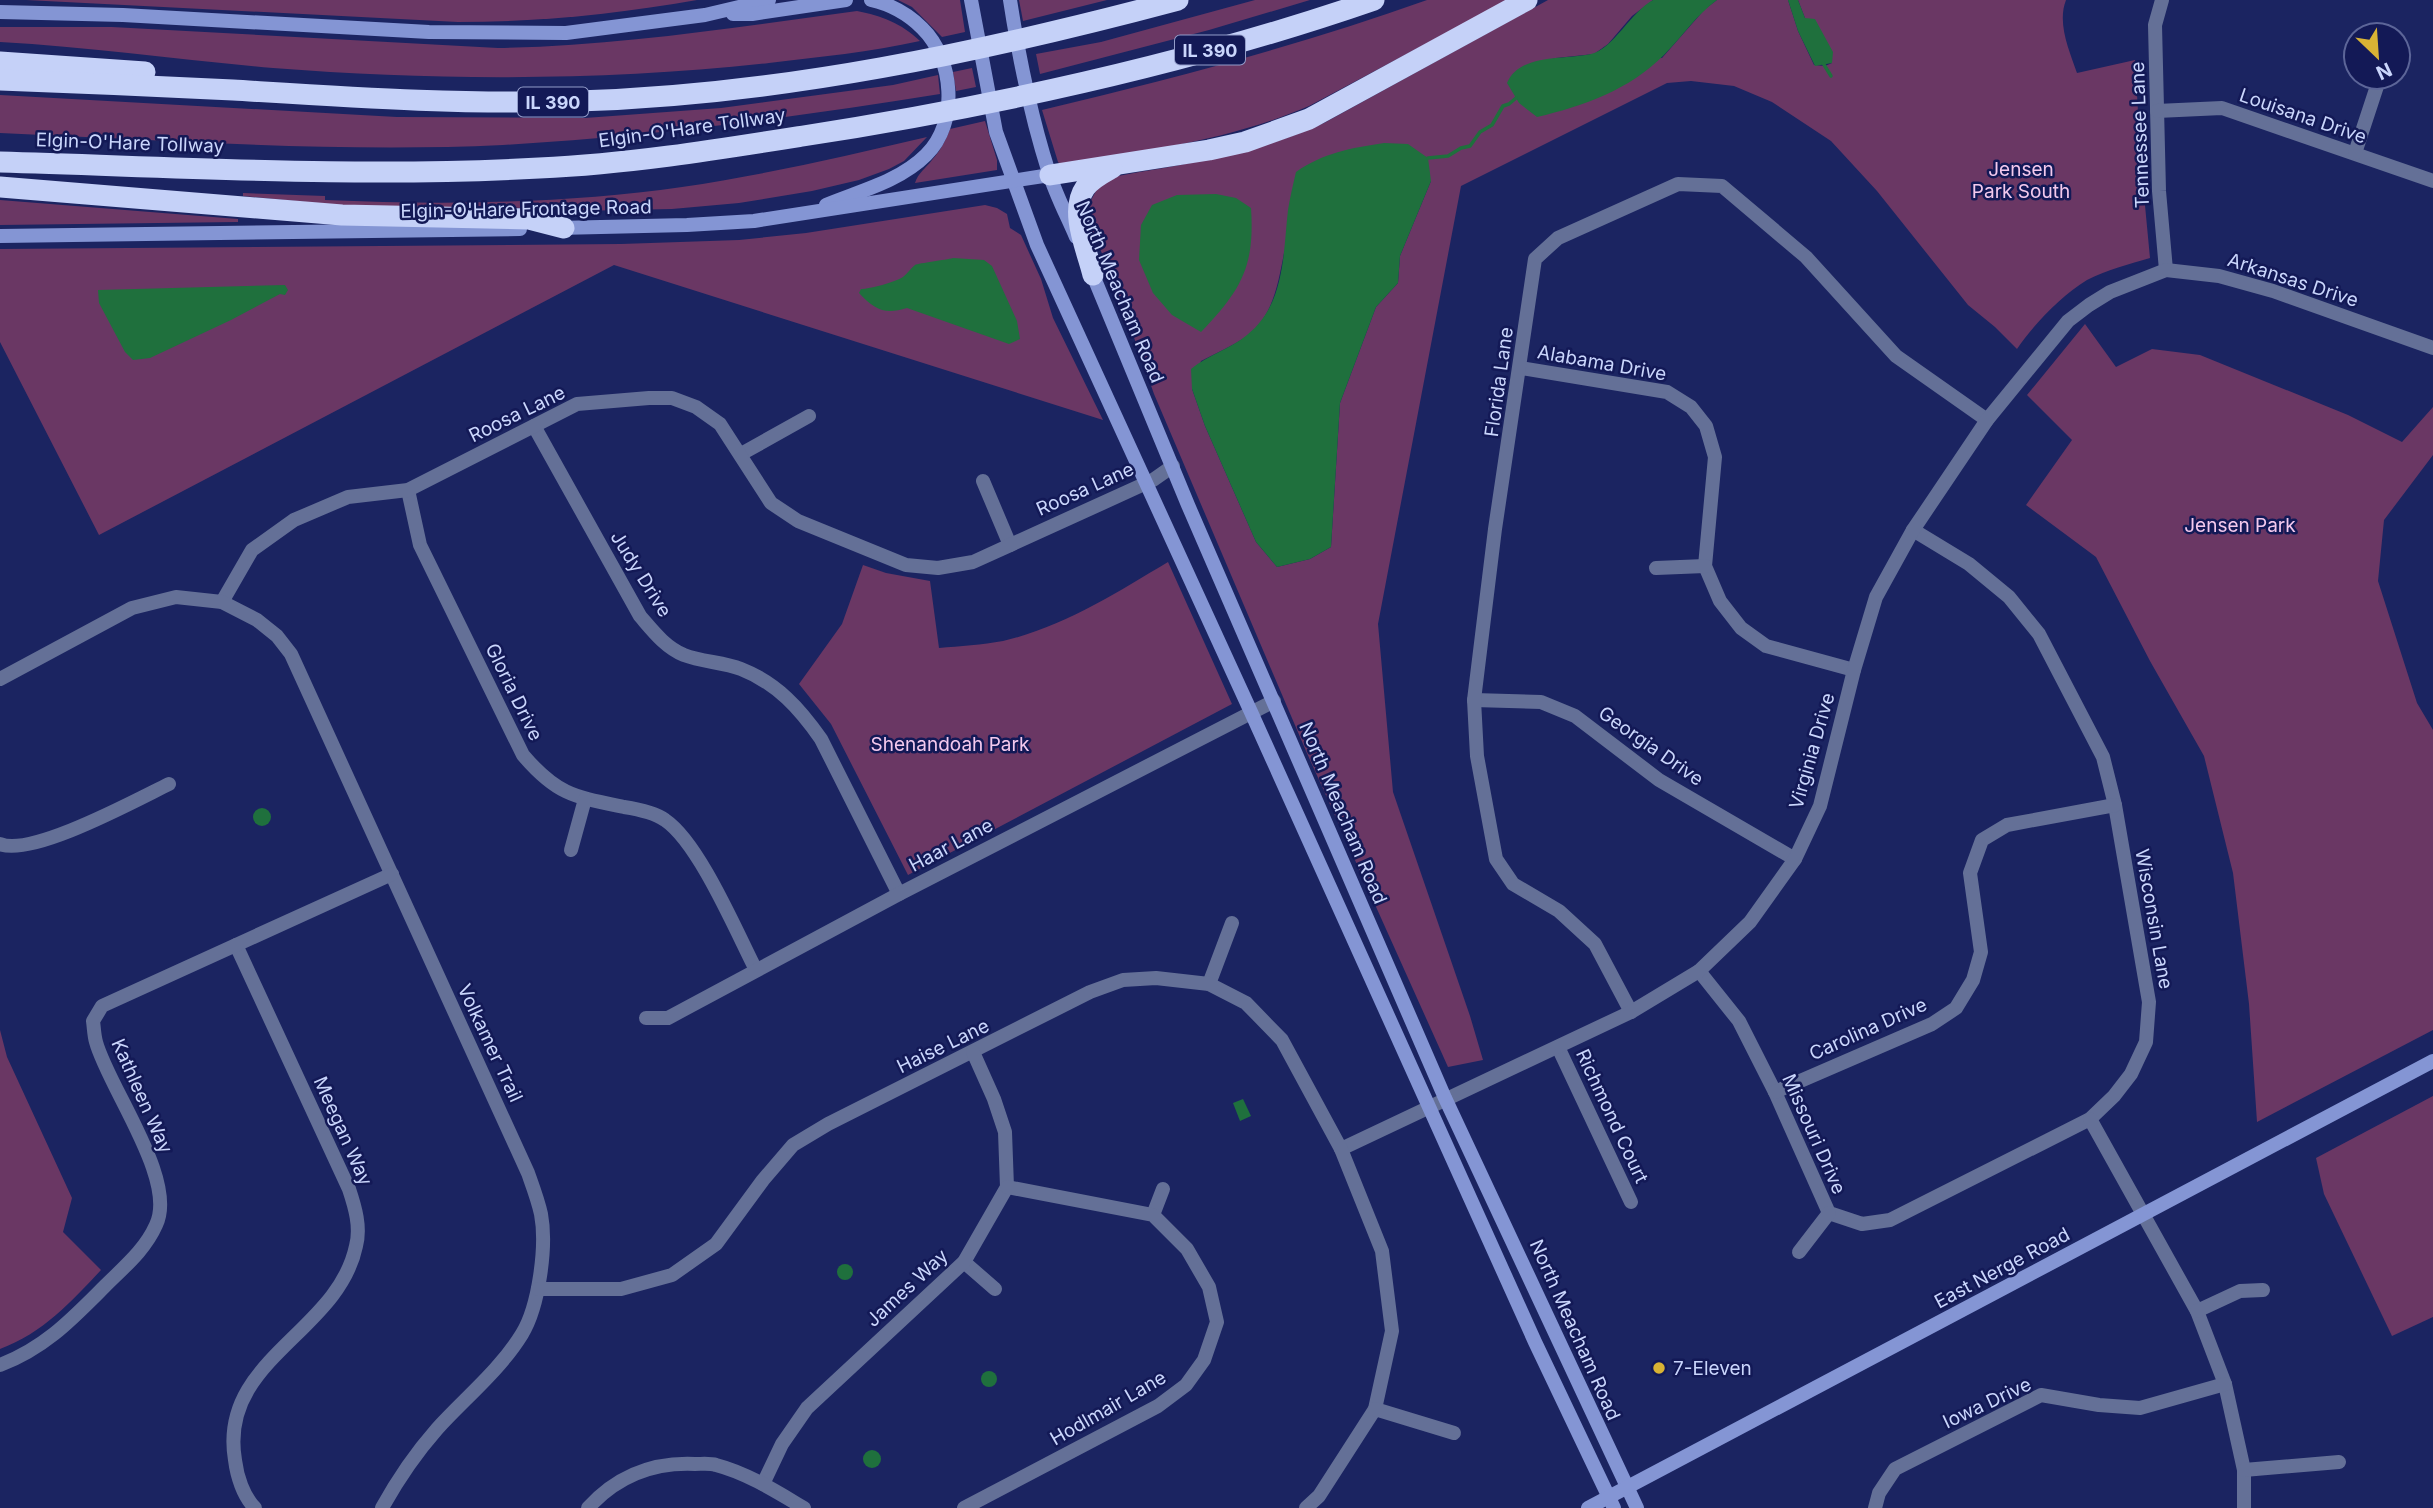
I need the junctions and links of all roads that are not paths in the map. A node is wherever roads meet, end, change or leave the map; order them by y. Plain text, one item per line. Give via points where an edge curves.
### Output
1 (769, 0) edge
2 (846, 0) edge
3 (871, 0) edge
4 (971, 0) edge
5 (1010, 0) edge
6 (1178, 0) edge
7 (1374, 0) edge
8 (1527, 0) edge
9 (2162, 0) edge
10 (0, 12) edge
11 (705, 15) junction
12 (0, 62) edge
13 (0, 80) edge
14 (197, 88) junction
15 (2375, 91) edge
16 (2157, 111) junction
17 (2355, 153) junction
18 (0, 162) edge
19 (1119, 164) junction
20 (1050, 175) junction
21 (2433, 181) edge
22 (1012, 182) junction
23 (0, 187) edge
24 (806, 213) junction
25 (564, 228) junction
26 (0, 236) edge
27 (2166, 271) junction
28 (1093, 275) junction
29 (2433, 348) edge
30 (1521, 368) junction
31 (808, 416) dead end
32 (1987, 420) junction
33 (534, 426) junction
34 (741, 454) junction
35 (1173, 466) junction
36 (983, 481) dead end
37 (1146, 483) junction
38 (408, 490) junction
39 (1913, 530) junction
40 (1010, 545) junction
41 (1705, 566) junction
42 (1656, 568) dead end
43 (222, 603) junction
44 (1854, 670) junction
45 (0, 679) edge
46 (1474, 700) junction
47 (1274, 701) junction
48 (1251, 712) junction
49 (169, 784) dead end
50 (585, 799) junction
51 (2115, 805) junction
52 (0, 844) edge
53 (571, 850) dead end
54 (1796, 859) junction
55 (392, 874) junction
56 (899, 894) junction
57 (1232, 923) dead end
58 (236, 945) junction
59 (756, 970) junction
60 (1699, 971) junction
61 (1209, 984) junction
62 (1631, 1012) junction
63 (646, 1018) dead end
64 (1558, 1047) junction
65 (973, 1052) junction
66 (2433, 1061) edge
67 (1775, 1092) junction
68 (1445, 1098) junction
69 (1428, 1107) junction
70 (2090, 1119) junction
71 (1341, 1149) junction
72 (1007, 1187) junction
73 (1163, 1189) dead end
74 (1631, 1202) dead end
75 (1829, 1213) junction
76 (2144, 1214) junction
77 (1153, 1215) junction
78 (1799, 1252) dead end
79 (964, 1262) junction
80 (538, 1289) junction
81 (995, 1289) dead end
82 (2263, 1290) dead end
83 (2197, 1311) junction
84 (0, 1365) edge
85 (2225, 1384) junction
86 (1376, 1409) junction
87 (1454, 1433) dead end
88 (2339, 1462) dead end
89 (2244, 1470) junction
90 (763, 1485) junction
91 (1628, 1488) junction
92 (1612, 1503) edge
93 (255, 1508) edge
94 (382, 1508) edge
95 (589, 1508) edge
96 (804, 1508) edge
97 (964, 1508) edge
98 (1306, 1508) edge
99 (1588, 1508) edge
100 (1637, 1508) edge
101 (1875, 1508) edge
102 (2244, 1508) edge

1 - 11 main road
2 - 11 main road via 752,14
3 - 24 main road via 906,15 934,43 948,81 947,120 929,152 912,169
4 - 22 main road, North Meacham Road via 996,132
5 - 20 main road, North Meacham Road
6 - 14 highway, Elgin-O'Hare Tollway / IL 390 via 907,62 748,87 498,103
7 - 18 highway, Elgin-O'Hare Tollway / IL 390 via 1228,45 1044,92 919,117 658,158 540,169 427,172
8 - 19 highway via 1309,119 1245,142
9 - 16 street, Tennessee Lane via 2155,25
10 - 11 main road via 496,33 566,33
12 - 14 highway via 146,72
13 - 14 highway, Elgin-O'Hare Tollway / IL 390
15 - 17 street
16 - 17 street, Louisana Drive via 2222,108
16 - 27 street, Tennessee Lane
17 - 21 street, Louisana Drive
19 - 20 highway
19 - 28 highway via 1085,188 1079,203
20 - 22 main road, Elgin-O'Hare Frontage Road
20 - 28 main road, North Meacham Road
22 - 24 main road, Elgin-O'Hare Frontage Road
22 - 37 main road, North Meacham Road
23 - 25 highway via 330,215 529,219
24 - 25 main road, Elgin-O'Hare Frontage Road via 687,225
25 - 26 main road, Elgin-O'Hare Frontage Road
27 - 29 street, Arkansas Drive via 2218,276 2262,288
27 - 32 street, Arkansas Drive via 2110,292 2068,321
28 - 35 main road, North Meacham Road
30 - 32 street, Florida Lane via 1535,259 1558,238 1678,184 1722,186 1806,257 1896,356
30 - 41 street, Alabama Drive via 1667,392 1691,407 1706,426 1715,457
30 - 46 street, Florida Lane
31 - 34 street
32 - 39 street, Virginia Drive
33 - 34 street, Roosa Lane via 577,404 672,398 696,407 720,424
33 - 38 street, Roosa Lane
33 - 56 street, Judy Drive via 640,616 661,640 684,655 742,670 786,695 806,718
34 - 40 street, Roosa Lane via 771,503 798,521 906,565 938,568 973,562
35 - 37 street, Roosa Lane
35 - 47 main road, North Meacham Road
36 - 40 street
37 - 40 street, Roosa Lane
37 - 48 main road, North Meacham Road
38 - 43 street, Roosa Lane via 348,497 294,520 252,550
38 - 50 street, Gloria Drive via 420,545 523,755 558,789
39 - 44 street, Virginia Drive via 1876,597
39 - 51 street, Wisconsin Lane via 1999,588 2039,634 2103,757
41 - 42 street
41 - 44 street, Alabama Drive via 1720,601 1741,628 1766,646
43 - 45 street, Volkamer Trail via 176,597 132,608
43 - 55 street, Volkamer Trail via 257,620 291,654
44 - 54 street, Virginia Drive via 1820,806
46 - 54 street, Georgia Drive via 1541,702 1575,716 1659,780
46 - 62 street, Florida Lane via 1477,756 1496,859 1513,884 1559,911 1595,944
47 - 48 street, Haar Lane
47 - 68 main road, North Meacham Road
48 - 56 street, Haar Lane
48 - 69 main road, North Meacham Road
49 - 52 street via 37,843
50 - 53 street
50 - 59 street, Gloria Drive via 665,820 692,849
51 - 67 street, Carolina Drive via 2007,825 1982,841 1970,873 1981,952 1973,980 1956,1008 1931,1024
51 - 70 street, Wisconsin Lane via 2149,1002 2146,1042 2131,1074
54 - 60 street, Virginia Drive via 1750,922
55 - 58 street, Kathleen Way
55 - 80 street, Volkamer Trail via 528,1173 541,1214 544,1246
56 - 59 street, Haar Lane
57 - 61 street
58 - 84 street, Kathleen Way via 102,1006 93,1021 96,1042 160,1192 158,1223 142,1250 57,1334
58 - 93 street, Meegan Way via 349,1189 357,1216 357,1246 341,1281 254,1377 236,1411 232,1445 237,1476
59 - 63 street, Haar Lane via 668,1018
60 - 62 street, Virginia Drive
60 - 67 street, Missouri Drive via 1739,1021
61 - 65 street, Haise Lane via 1156,978 1123,980
61 - 71 street, Haise Lane via 1246,1003 1282,1040
62 - 64 street, Virginia Drive
64 - 68 street, Virginia Drive
64 - 74 street, Richmond Court
65 - 72 street via 1005,1132
65 - 80 street, Haise Lane via 793,1144 716,1244 672,1275 621,1289
66 - 76 main road, East Nerge Road
67 - 75 street, Missouri Drive
68 - 69 street, Virginia Drive
68 - 91 main road, North Meacham Road
69 - 71 street, Virginia Drive
69 - 92 main road, North Meacham Road
70 - 75 street, Missouri Drive via 1890,1220 1862,1224
70 - 76 street
71 - 86 street, Haise Lane via 1382,1251 1392,1331
72 - 77 street
72 - 79 street, James Way
73 - 77 street
75 - 78 street
76 - 83 street
76 - 91 main road, East Nerge Road
77 - 97 street, Hodlmair Lane via 1187,1249 1209,1287 1217,1322 1204,1360 1186,1385 1158,1406
79 - 81 street
79 - 90 street, James Way via 807,1408 782,1444
80 - 94 street, Volkamer Trail via 523,1332 496,1368 436,1430 401,1474
82 - 83 street via 2240,1291
83 - 85 street
85 - 89 street
85 - 101 street, Iowa Drive via 2140,1408 2041,1395 1895,1469
86 - 87 street
86 - 98 street via 1319,1496
88 - 89 street
89 - 102 street
90 - 95 street via 715,1464 671,1463 619,1481
90 - 96 street
91 - 92 main road, East Nerge Road
91 - 100 main road, North Meacham Road
92 - 99 main road, East Nerge Road

